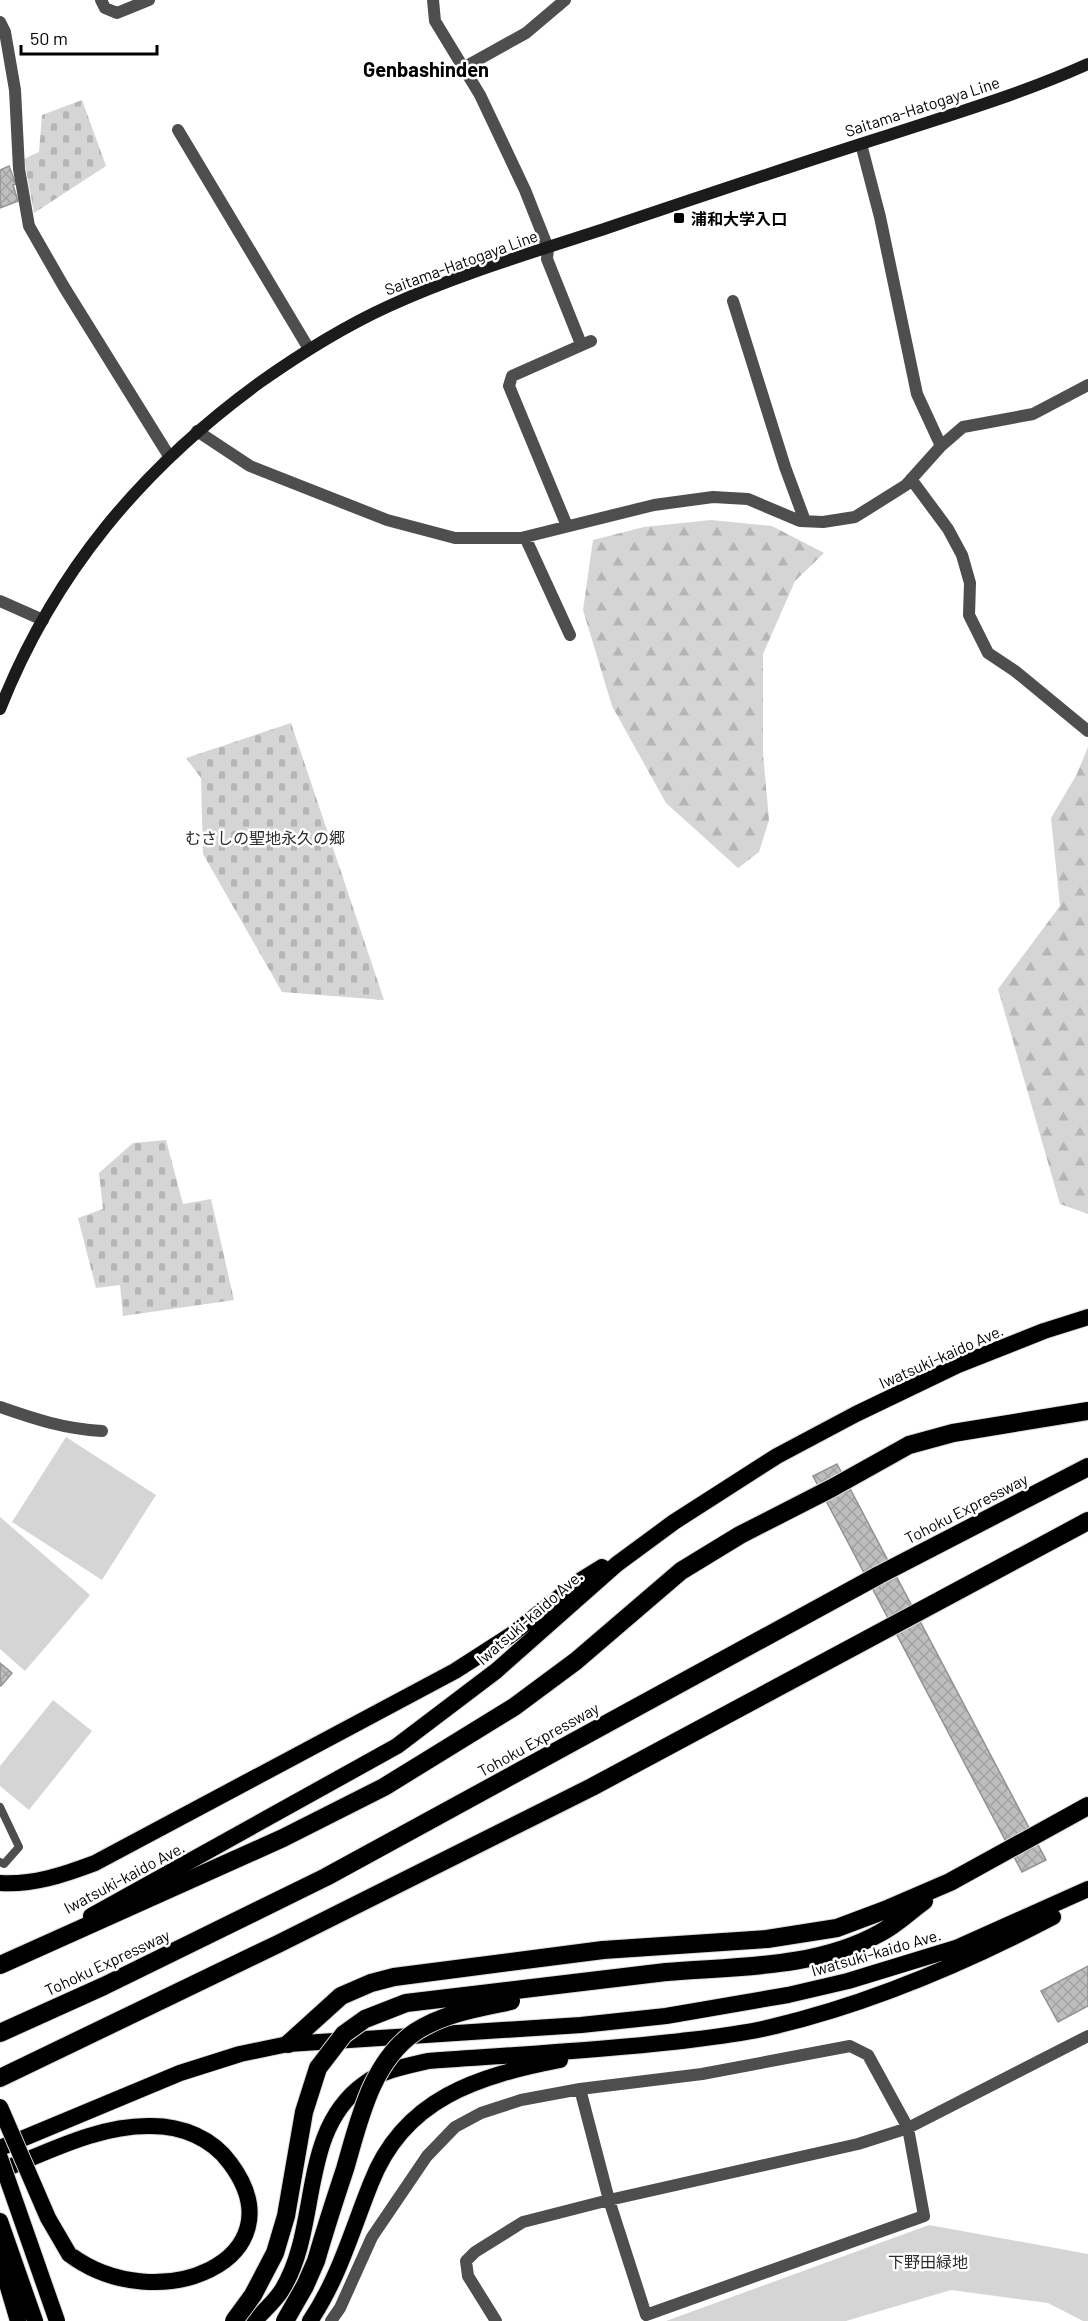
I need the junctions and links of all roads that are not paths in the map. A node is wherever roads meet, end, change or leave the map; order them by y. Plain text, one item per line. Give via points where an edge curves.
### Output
1 (101, 0) edge
2 (149, 0) edge
3 (433, 0) edge
4 (565, 0) edge
5 (0, 22) edge
6 (1088, 64) edge
7 (463, 68) junction
8 (178, 130) dead end
9 (861, 144) junction
10 (548, 248) junction
11 (733, 301) dead end
12 (309, 349) junction
13 (1088, 385) edge
14 (197, 431) junction
15 (941, 446) junction
16 (170, 456) junction
17 (911, 479) junction
18 (805, 521) junction
19 (567, 526) junction
20 (525, 537) junction
21 (0, 601) edge
22 (43, 620) junction
23 (570, 635) dead end
24 (0, 709) edge
25 (1088, 731) edge
26 (1088, 1317) edge
27 (0, 1407) edge
28 (1088, 1411) edge
29 (102, 1431) dead end
30 (1088, 1467) edge
31 (1088, 1521) edge
32 (674, 1522) junction
33 (1088, 1806) edge
34 (0, 1807) edge
35 (0, 1862) edge
36 (950, 1882) junction
37 (0, 1883) edge
38 (1088, 1891) edge
39 (0, 1964) edge
40 (666, 1971) junction
41 (0, 2033) edge
42 (1088, 2036) edge
43 (288, 2044) junction
44 (638, 2046) junction
45 (0, 2078) edge
46 (580, 2089) junction
47 (0, 2107) edge
48 (908, 2128) junction
49 (0, 2148) edge
50 (0, 2158) edge
51 (0, 2171) edge
52 (609, 2200) junction
53 (0, 2221) edge
54 (0, 2246) edge
55 (222, 2281) dead end
56 (105, 2291) dead end
57 (337, 2318) edge
58 (18, 2321) edge
59 (35, 2321) edge
60 (57, 2321) edge
61 (234, 2321) edge
62 (254, 2321) edge
63 (285, 2321) edge
64 (310, 2321) edge
65 (496, 2321) edge

1 - 2 street via 105,8 117,13
3 - 7 street via 435,21
4 - 7 street via 526,33
5 - 16 street via 15,90 19,169 28,226
6 - 9 main road, Saitama-Hatogaya Line
7 - 10 street via 480,95
8 - 12 street
9 - 10 main road, Saitama-Hatogaya Line
9 - 15 street via 917,394
10 - 12 main road, Saitama-Hatogaya Line via 389,306
10 - 19 street via 547,259 586,343 512,376 509,386
11 - 18 street
12 - 14 main road, Saitama-Hatogaya Line
13 - 15 street via 1033,414 963,427
14 - 16 main road, Saitama-Hatogaya Line
14 - 20 street via 250,466 387,520 455,538
15 - 17 street
16 - 22 main road, Saitama-Hatogaya Line via 88,547
17 - 18 street via 855,517
17 - 25 street via 962,555 969,583 969,615 988,653
18 - 19 street via 748,499 713,497 654,505
19 - 20 street
20 - 23 street
21 - 22 street
22 - 24 main road, Saitama-Hatogaya Line
26 - 32 highway, Iwatsuki-kaido Ave. via 958,1365 856,1414 777,1456
27 - 29 street via 51,1425
28 - 39 highway via 953,1433 909,1445 740,1534 681,1571 576,1661 514,1707 384,1787 283,1838
30 - 41 highway, Tohoku Expressway via 879,1575 326,1877
31 - 45 highway via 592,1787
32 - 37 highway via 581,1580 511,1635 345,1730 95,1863 41,1881
32 - 39 highway, Iwatsuki-kaido Ave. via 617,1564 496,1671 397,1746
33 - 36 highway
34 - 35 lane via 19,1847 4,1864
36 - 40 highway via 882,1932 856,1945 765,1965
36 - 43 highway via 837,1928 801,1935 603,1950 394,1977 341,1996
38 - 43 highway, Iwatsuki-kaido Ave. via 957,1948 788,1995 602,2023
38 - 44 highway via 1057,1915 998,1946 849,2006 770,2028
40 - 61 highway, bridge via 406,2003 365,2019 344,2034 318,2068 304,2112 286,2216 275,2253
40 - 63 highway, bridge via 461,2011 415,2032 398,2047 380,2071 365,2103 316,2261
42 - 48 street
43 - 49 highway, Iwatsuki-kaido Ave. via 180,2073
44 - 62 highway via 428,2061 395,2068 364,2083 343,2104 326,2131 294,2262 281,2290
44 - 64 highway via 499,2074 463,2086 413,2118 394,2140 372,2181 334,2280
46 - 48 street via 702,2074 850,2046 868,2055
46 - 52 street
46 - 57 street via 521,2100 455,2127 427,2156 372,2237
47 - 56 highway, bridge via 48,2218 76,2264
48 - 52 street via 858,2144
48 - 52 street via 924,2216 646,2315
50 - 60 highway, bridge
51 - 55 highway via 115,2129 177,2128 202,2138 219,2150 238,2176 246,2196 245,2241
52 - 65 street via 523,2222 466,2261 468,2276
53 - 59 highway
54 - 58 highway

